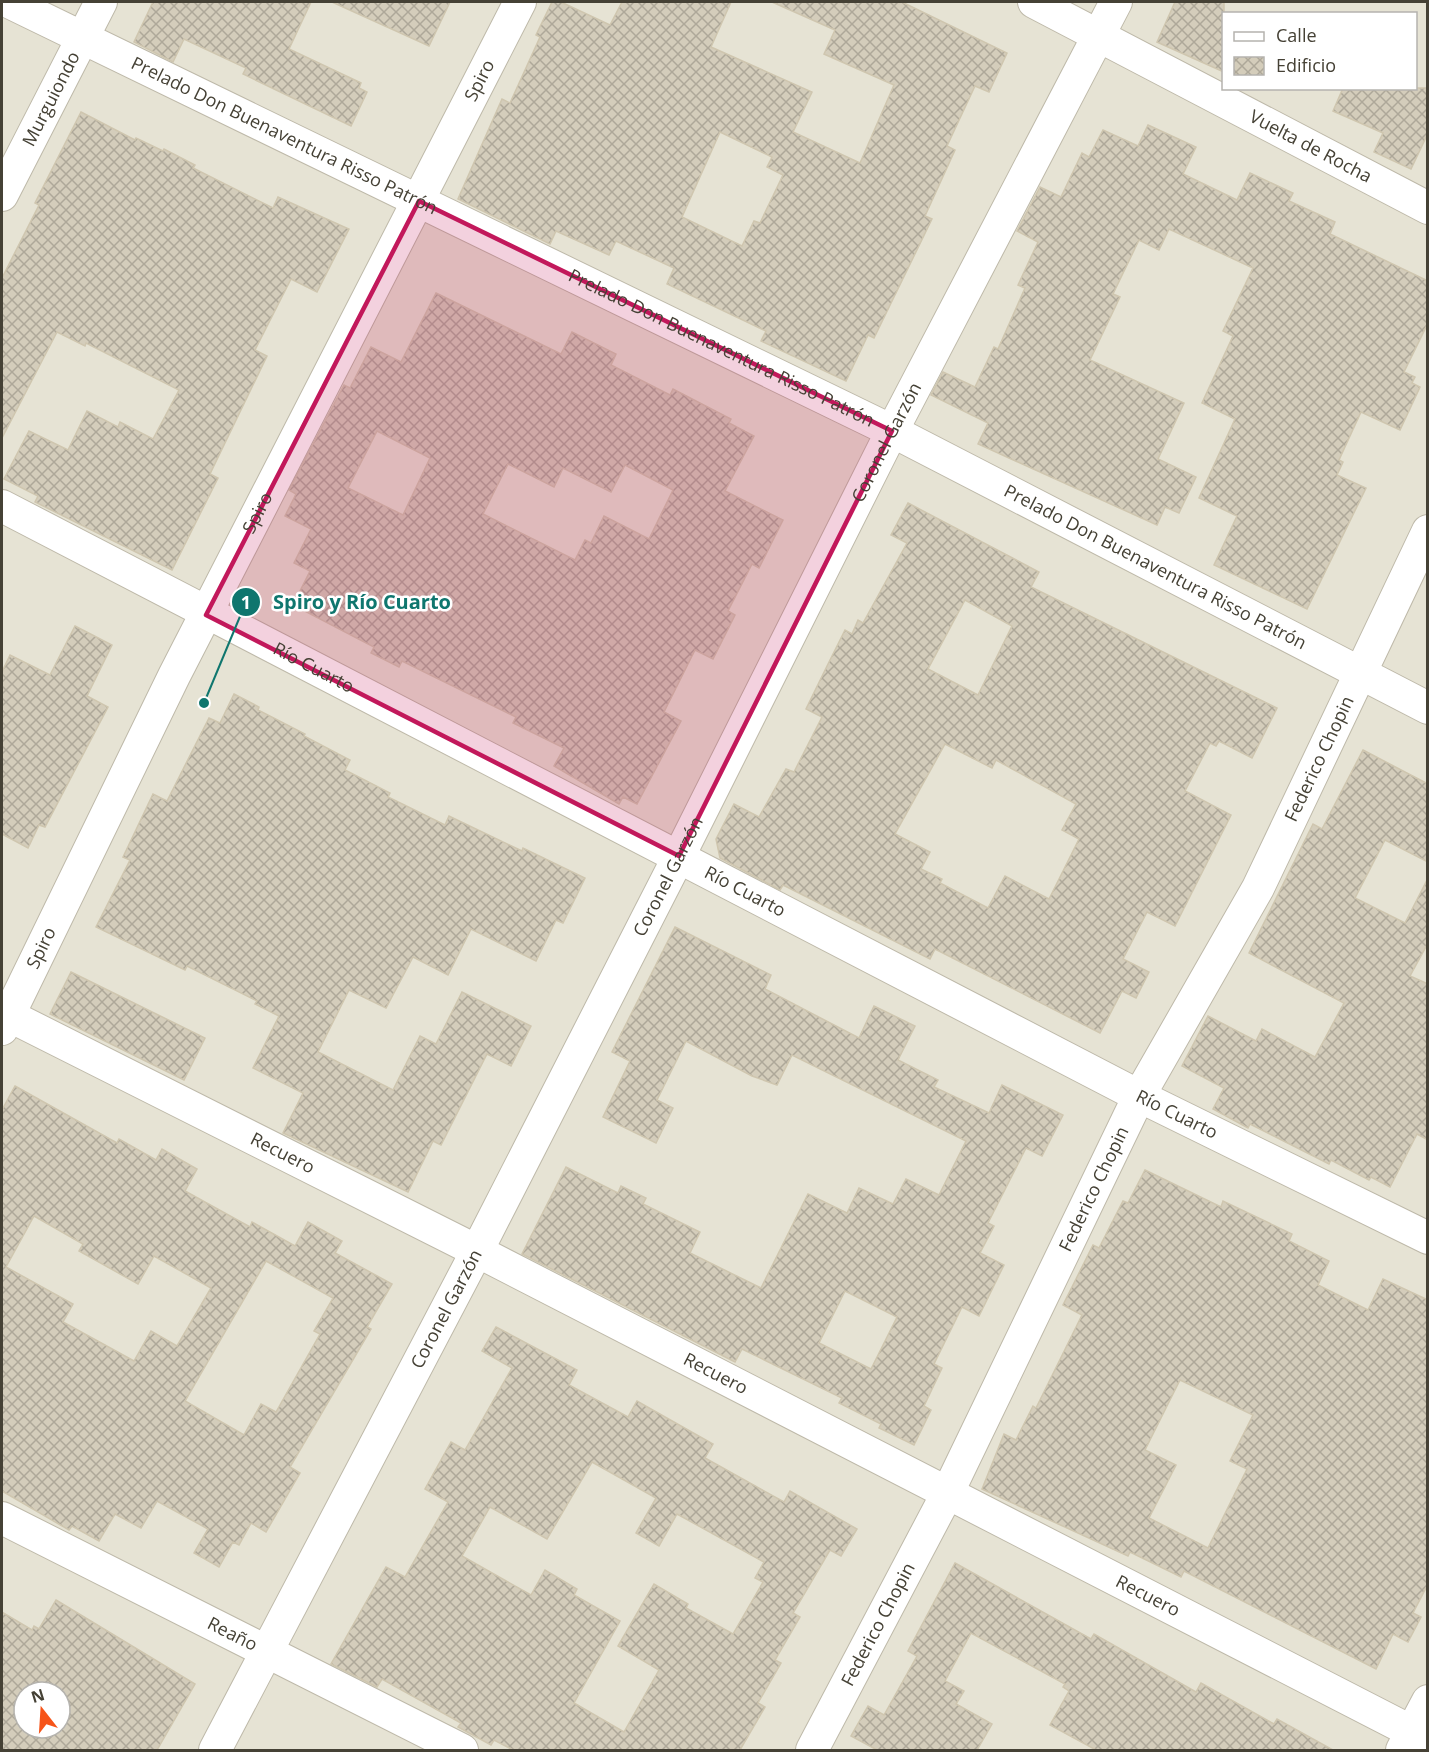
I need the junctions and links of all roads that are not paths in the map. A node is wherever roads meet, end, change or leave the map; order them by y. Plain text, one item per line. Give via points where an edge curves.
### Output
1 (9, 2) edge
2 (101, 2) edge
3 (520, 2) edge
4 (1034, 2) edge
5 (1116, 2) edge
6 (1099, 34) junction
7 (82, 38) junction
8 (2, 195) edge
9 (419, 201) junction
10 (1428, 208) edge
11 (892, 431) junction
12 (2, 506) edge
13 (1428, 531) edge
14 (206, 615) junction
15 (1360, 671) junction
16 (1428, 708) edge
17 (679, 856) junction
18 (4, 1019) edge
19 (1139, 1096) junction
20 (1428, 1238) edge
21 (477, 1251) junction
22 (947, 1494) junction
23 (2, 1518) edge
24 (267, 1653) junction
25 (1428, 1701) edge
26 (1414, 1741) edge
27 (215, 1750) edge
28 (462, 1750) edge
29 (812, 1750) edge

1 - 7 street, Prelado Don Buenaventura Risso Patrón
2 - 7 street, Murguiondo
3 - 9 street, Spiro
4 - 6 street, Vuelta de Rocha
5 - 6 street, Coronel Garzón
6 - 10 street, Vuelta de Rocha
6 - 11 street, Coronel Garzón
7 - 8 street, Murguiondo
7 - 9 street, Prelado Don Buenaventura Risso Patrón
9 - 11 street, Prelado Don Buenaventura Risso Patrón
9 - 14 street, Spiro
11 - 15 street, Prelado Don Buenaventura Risso Patrón
11 - 17 street, Coronel Garzón
12 - 14 street, Río Cuarto
13 - 15 street, Federico Chopin
14 - 17 street, Río Cuarto
14 - 18 street, Spiro
15 - 16 street, Prelado Don Buenaventura Risso Patrón
15 - 19 street, Federico Chopin via 1258,888
17 - 19 street, Río Cuarto
17 - 21 street, Coronel Garzón
18 - 21 street, Recuero
19 - 20 street, Río Cuarto
19 - 22 street, Federico Chopin
21 - 22 street, Recuero
21 - 24 street, Coronel Garzón
22 - 26 street, Recuero
22 - 29 street, Federico Chopin
23 - 24 street, Reaño
24 - 27 street, Coronel Garzón
24 - 28 street, Reaño
25 - 26 street

